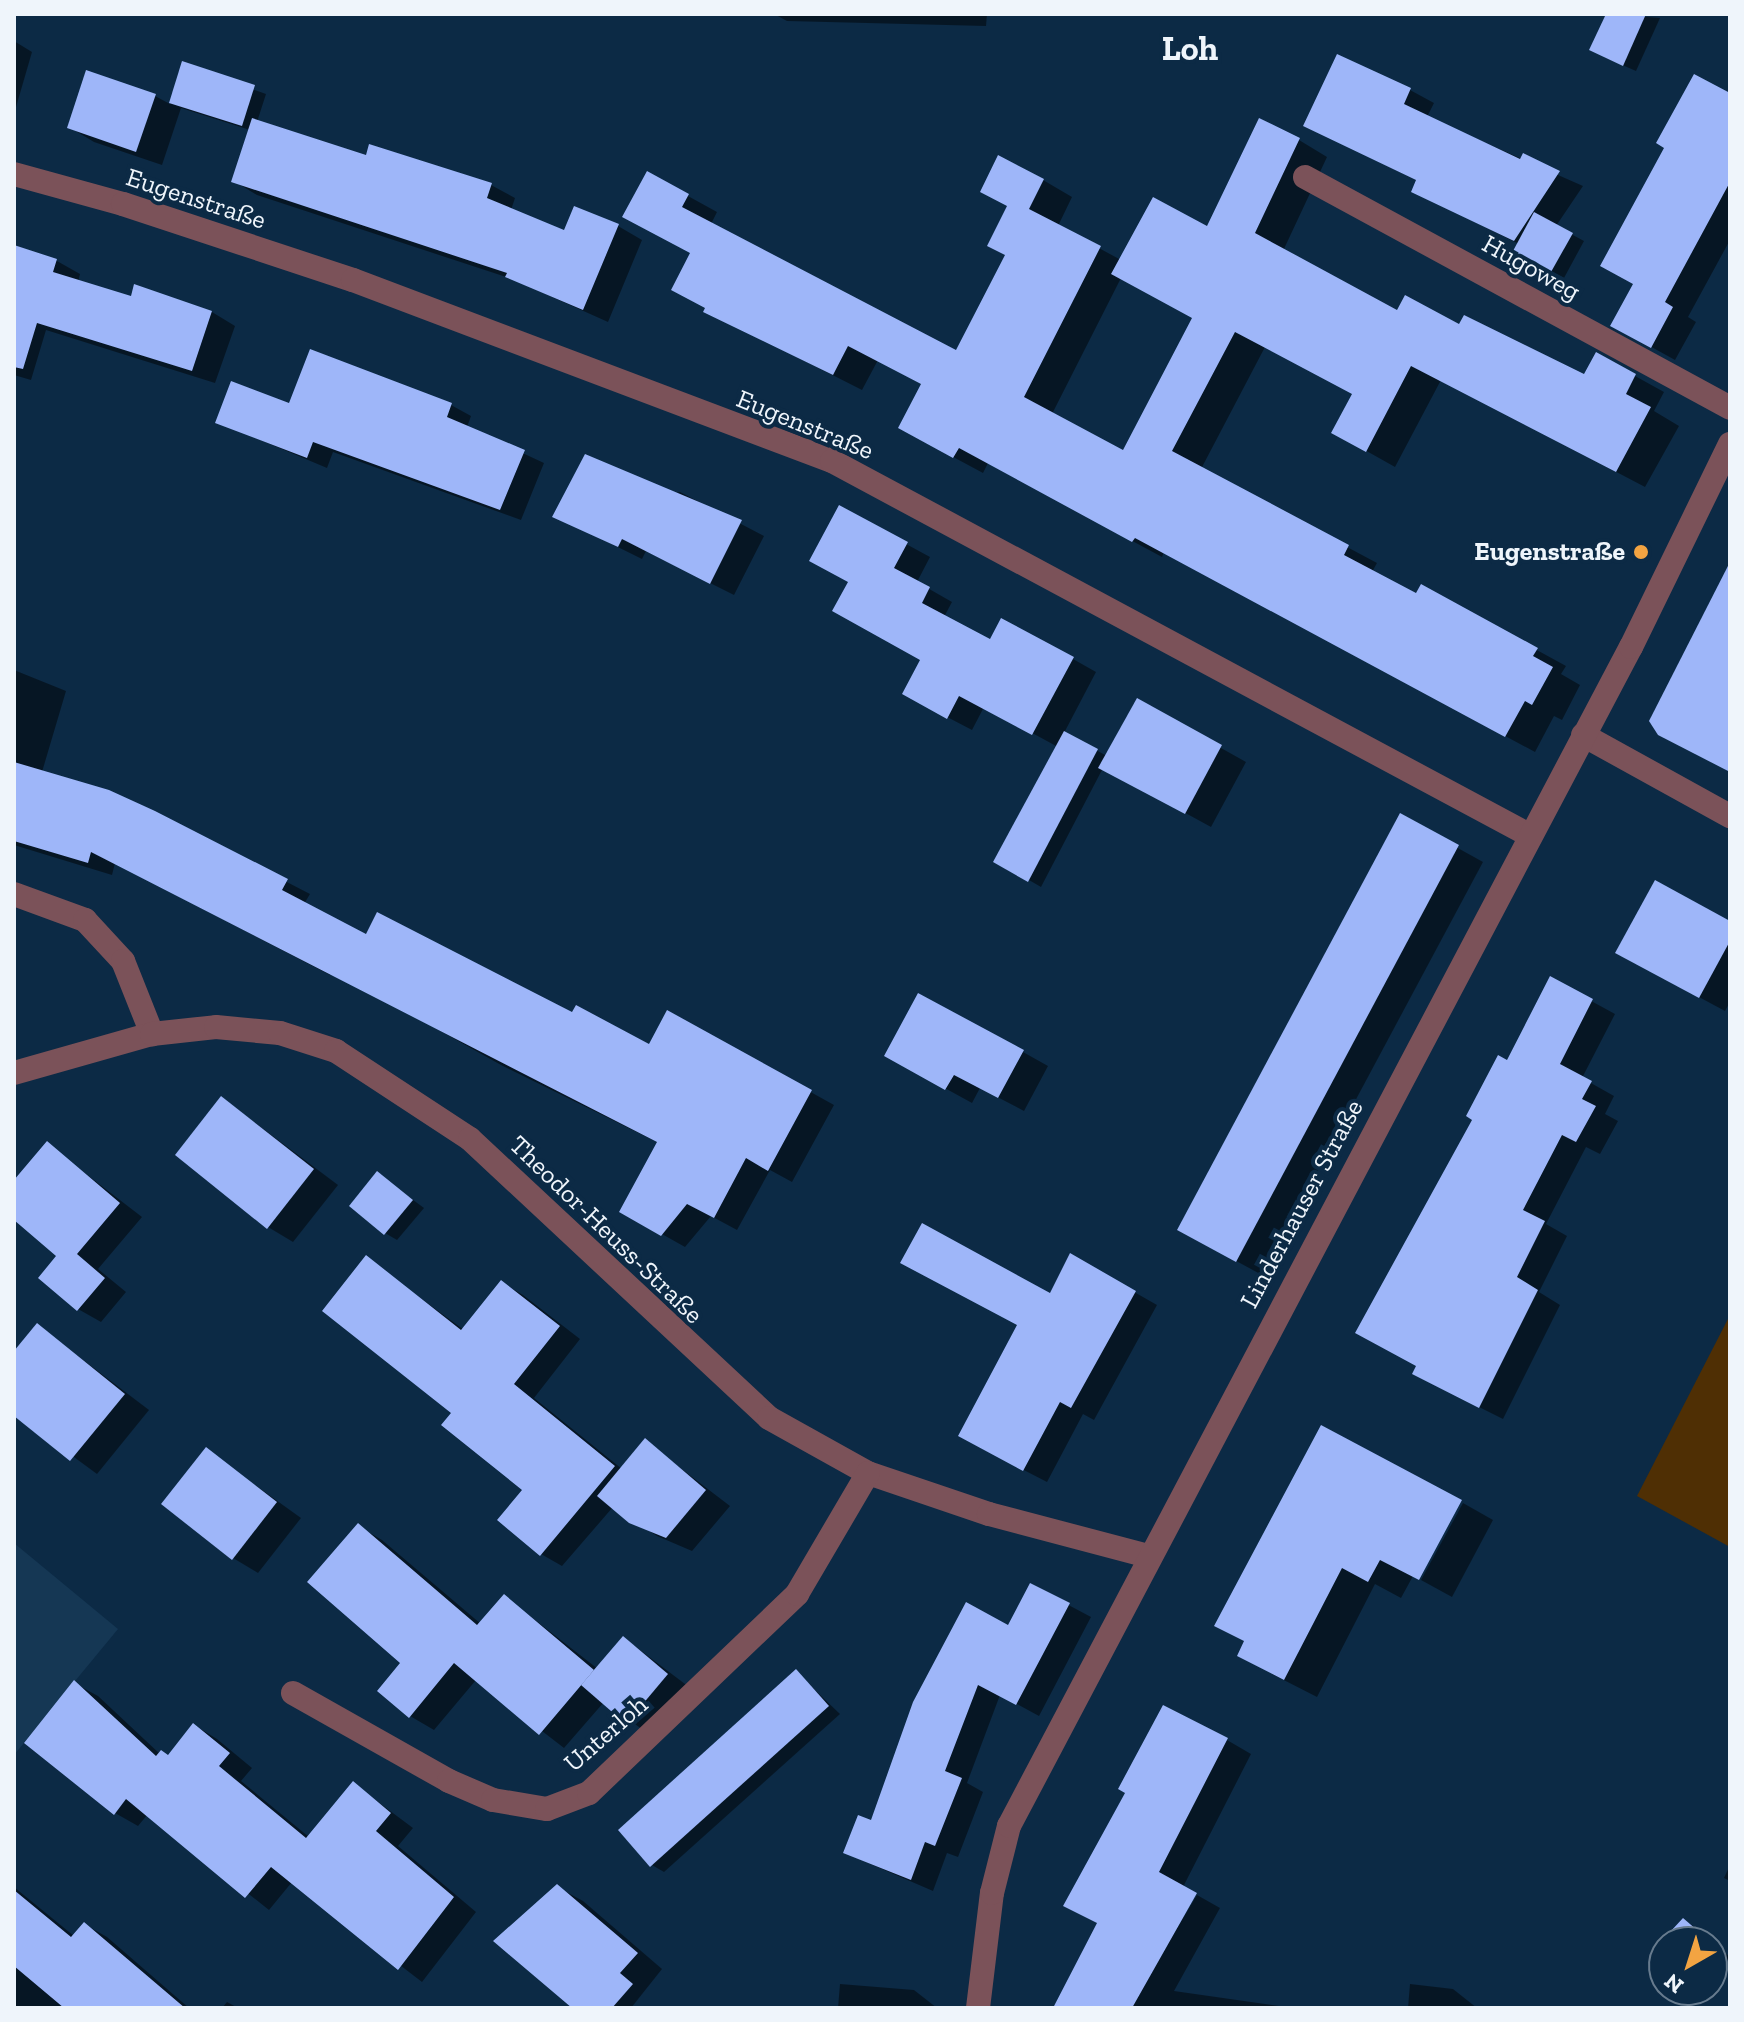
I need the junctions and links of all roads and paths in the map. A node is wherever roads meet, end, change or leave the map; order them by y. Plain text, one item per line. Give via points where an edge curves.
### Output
1 (14, 174) edge
2 (1305, 177) dead end
3 (1730, 408) edge
4 (1730, 444) edge
5 (1583, 735) junction
6 (1730, 816) edge
7 (1529, 835) junction
8 (14, 894) edge
9 (152, 1034) junction
10 (14, 1073) edge
11 (868, 1473) junction
12 (1148, 1556) junction
13 (293, 1693) dead end
14 (978, 2008) edge

1 - 7 street, Eugenstraße via 353,280 832,461
2 - 3 street, Hugoweg
4 - 5 street, Linderhauser Straße
5 - 6 street
5 - 7 street, Linderhauser Straße
7 - 12 street, Linderhauser Straße
8 - 9 street via 85,920 123,961
9 - 10 street, Theodor-Heuss-Straße
9 - 11 street, Theodor-Heuss-Straße via 216,1027 280,1033 336,1051 399,1088 470,1139 769,1418
11 - 12 street, Theodor-Heuss-Straße via 989,1514
11 - 13 street, Unterloh via 797,1594 589,1793 547,1809 493,1800 449,1781
12 - 14 street, Linderhauser Straße via 1009,1826 992,1893

